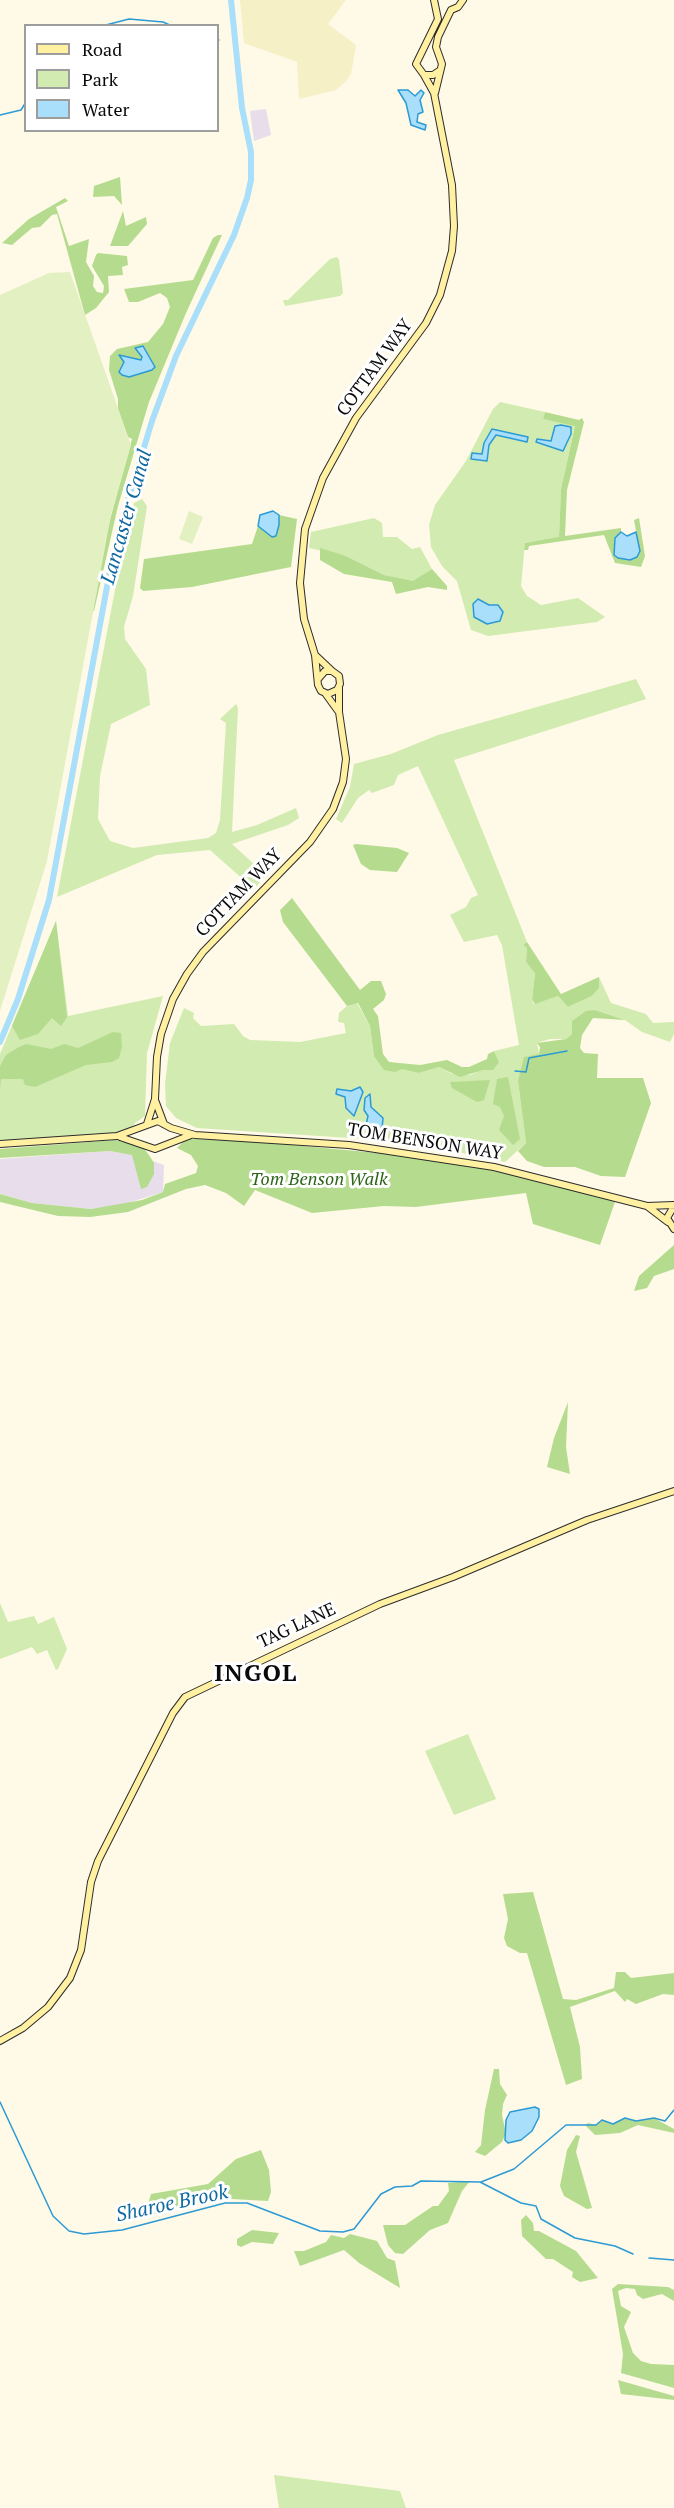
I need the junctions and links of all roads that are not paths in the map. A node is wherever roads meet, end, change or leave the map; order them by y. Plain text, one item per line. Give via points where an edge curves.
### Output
1 (463, 0) edge
2 (435, 2) edge
3 (451, 10) junction
4 (438, 53) junction
5 (420, 54) junction
6 (441, 68) junction
7 (424, 75) junction
8 (434, 93) junction
9 (315, 655) junction
10 (332, 671) junction
11 (318, 679) junction
12 (339, 687) junction
13 (325, 693) junction
14 (339, 712) junction
15 (155, 1099) junction
16 (146, 1125) junction
17 (166, 1126) junction
18 (195, 1135) junction
19 (117, 1136) junction
20 (167, 1143) junction
21 (0, 1144) edge
22 (146, 1145) junction
23 (674, 1205) edge
24 (646, 1206) junction
25 (668, 1222) junction
26 (674, 1229) edge
27 (674, 1491) edge
28 (0, 2041) edge

1 - 3 main road
2 - 3 main road
2 - 5 main road via 438,19
3 - 4 main road via 438,37
4 - 5 main road via 430,50
4 - 6 main road
5 - 7 main road via 416,64
6 - 7 main road via 433,75
6 - 8 main road, COTTAM WAY
7 - 8 main road, COTTAM WAY
8 - 9 main road, COTTAM WAY via 454,203 452,251 440,295 426,323 356,418 312,506 305,528 300,583 304,620
9 - 10 main road, COTTAM WAY
9 - 11 main road, COTTAM WAY
10 - 11 main road via 325,671
10 - 12 main road via 339,676
11 - 13 main road via 319,688
12 - 13 main road
12 - 14 main road, COTTAM WAY
13 - 14 main road, COTTAM WAY
14 - 15 main road, COTTAM WAY via 346,759 333,809 310,842 215,938 187,974 161,1034
15 - 16 main road, COTTAM WAY
15 - 17 main road, COTTAM WAY
16 - 17 main road via 153,1121
16 - 19 main road
16 - 22 main road via 142,1134
17 - 18 main road, TOM BENSON WAY
17 - 20 main road via 170,1135
18 - 20 main road, TOM BENSON WAY
18 - 24 main road, TOM BENSON WAY via 349,1144 409,1152 494,1167
19 - 21 main road
19 - 22 main road
20 - 22 main road via 159,1149
23 - 24 main road, TOM BENSON WAY
23 - 25 main road
24 - 25 main road, TOM BENSON WAY
25 - 26 main road, TOM BENSON WAY
27 - 28 main road, TAG LANE via 587,1520 380,1604 185,1696 98,1861 76,1966 48,2007

